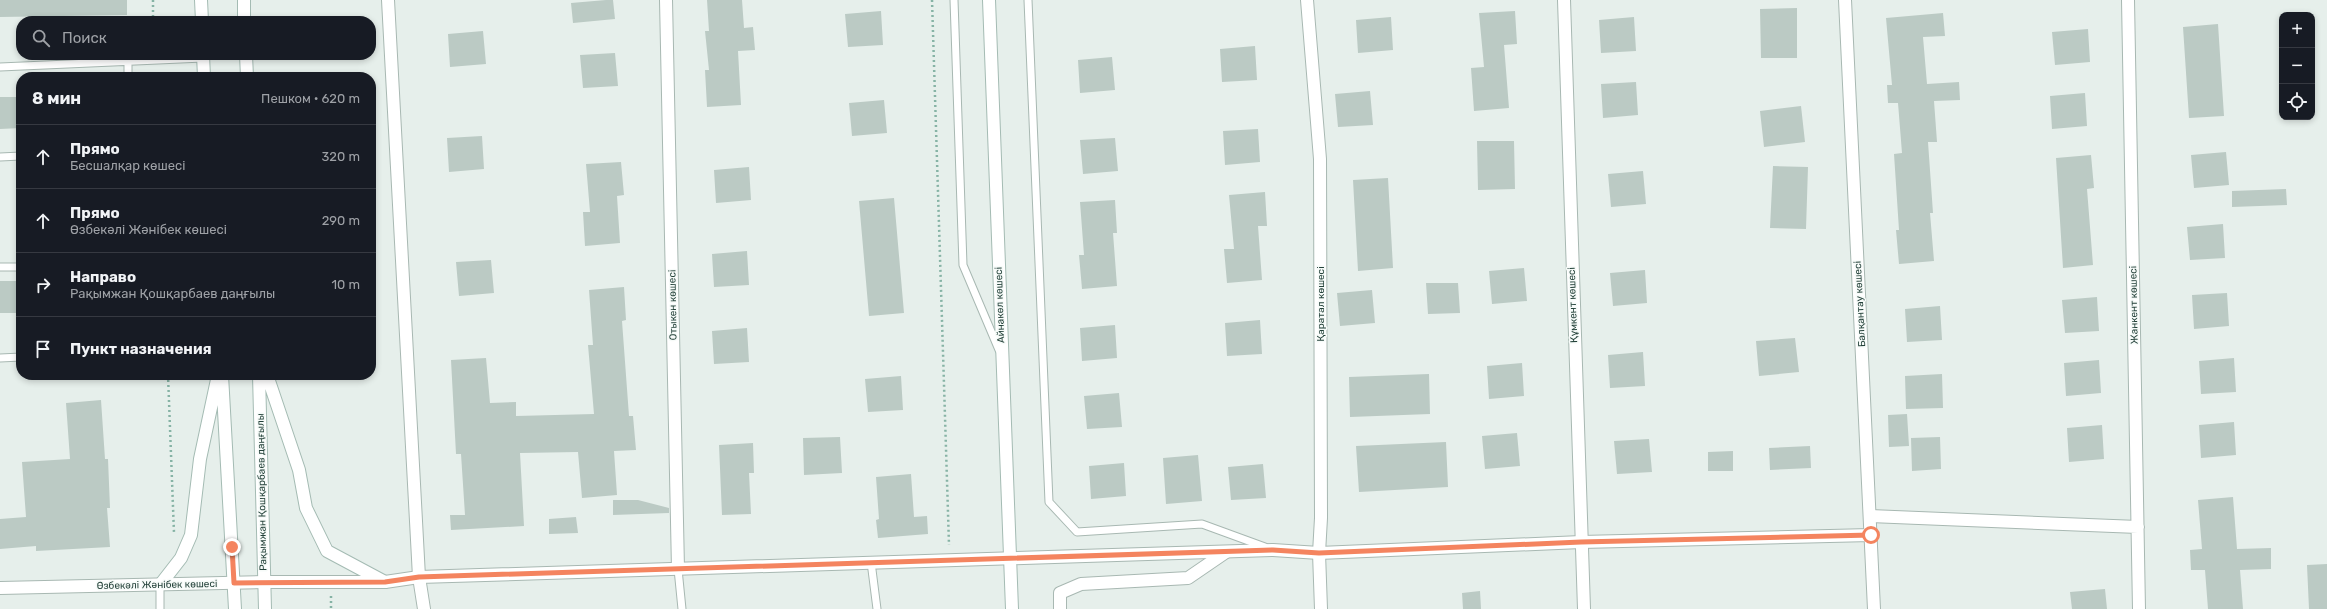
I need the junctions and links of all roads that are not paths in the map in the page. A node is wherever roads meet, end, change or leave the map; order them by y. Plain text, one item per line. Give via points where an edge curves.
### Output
1 (201, 0) edge
2 (244, 0) edge
3 (388, 0) edge
4 (666, 0) edge
5 (954, 0) edge
6 (989, 0) edge
7 (1028, 0) edge
8 (1307, 0) edge
9 (1564, 0) edge
10 (1845, 0) edge
11 (2128, 0) edge
12 (202, 16) edge
13 (244, 16) edge
14 (143, 60) edge
15 (203, 60) edge
16 (246, 60) edge
17 (128, 61) junction
18 (0, 67) edge
19 (128, 72) edge
20 (204, 72) edge
21 (247, 72) edge
22 (16, 156) edge
23 (0, 157) edge
24 (0, 267) edge
25 (16, 267) edge
26 (16, 357) edge
27 (0, 358) edge
28 (1002, 358) junction
29 (217, 380) edge
30 (222, 380) edge
31 (259, 380) edge
32 (269, 380) edge
33 (1870, 516) junction
34 (2138, 527) junction
35 (1871, 535) junction
36 (1581, 542) junction
37 (1273, 550) junction
38 (1226, 552) junction
39 (1319, 553) junction
40 (1010, 558) junction
41 (871, 562) junction
42 (678, 569) junction
43 (419, 577) junction
44 (264, 582) junction
45 (385, 582) junction
46 (234, 583) junction
47 (160, 585) junction
48 (0, 588) edge
49 (160, 609) edge
50 (235, 609) edge
51 (265, 609) edge
52 (424, 609) edge
53 (682, 609) edge
54 (877, 609) edge
55 (1012, 609) edge
56 (1060, 609) edge
57 (1320, 609) edge
58 (1584, 609) edge
59 (1874, 609) edge
60 (2139, 609) edge

1 - 12 street
2 - 13 street
3 - 43 street
4 - 42 street, Отыкен көшесі
5 - 28 lane via 963,265
6 - 28 street, Айнакөл көшесі
7 - 37 lane via 1048,502 1077,532 1202,524
8 - 39 street, Қаратал көшесі via 1320,159
9 - 36 street, Құмкент көшесі
10 - 33 street, Балқантау көшесі
11 - 34 street, Жанкент көшесі
14 - 17 lane
15 - 20 street
16 - 21 street
17 - 18 lane
17 - 19 lane
22 - 23 lane
24 - 25 lane
26 - 27 lane
28 - 40 street, Айнакөл көшесі
29 - 47 street via 200,459 192,535 182,558
30 - 46 street
31 - 44 street, Рақымжан Қошқарбаев даңғылы
32 - 45 street via 299,470 306,508 327,551
33 - 34 street
33 - 35 street, Балқантау көшесі
34 - 60 street, Жанкент көшесі
35 - 36 street, Өзбекәлі Жәнібек көшесі
35 - 59 street, Балқантау көшесі
36 - 39 street, Өзбекәлі Жәнібек көшесі
36 - 58 street, Құмкент көшесі
37 - 38 street, Өзбекәлі Жәнібек көшесі
37 - 39 street, Өзбекәлі Жәнібек көшесі
38 - 40 street, Өзбекәлі Жәнібек көшесі
38 - 56 street via 1188,578 1081,584 1060,593
39 - 57 street, Қаратал көшесі
40 - 41 street, Өзбекәлі Жәнібек көшесі
40 - 55 street, Айнакөл көшесі
41 - 42 street, Өзбекәлі Жәнібек көшесі
41 - 54 lane
42 - 43 street, Өзбекәлі Жәнібек көшесі
42 - 53 lane, Отыкен көшесі
43 - 45 street, Өзбекәлі Жәнібек көшесі
43 - 52 street
44 - 45 street, Өзбекәлі Жәнібек көшесі
44 - 46 street, Өзбекәлі Жәнібек көшесі
44 - 51 street, Рақымжан Қошқарбаев даңғылы
46 - 47 street, Өзбекәлі Жәнібек көшесі
46 - 50 street
47 - 48 street, Өзбекәлі Жәнібек көшесі
47 - 49 lane

